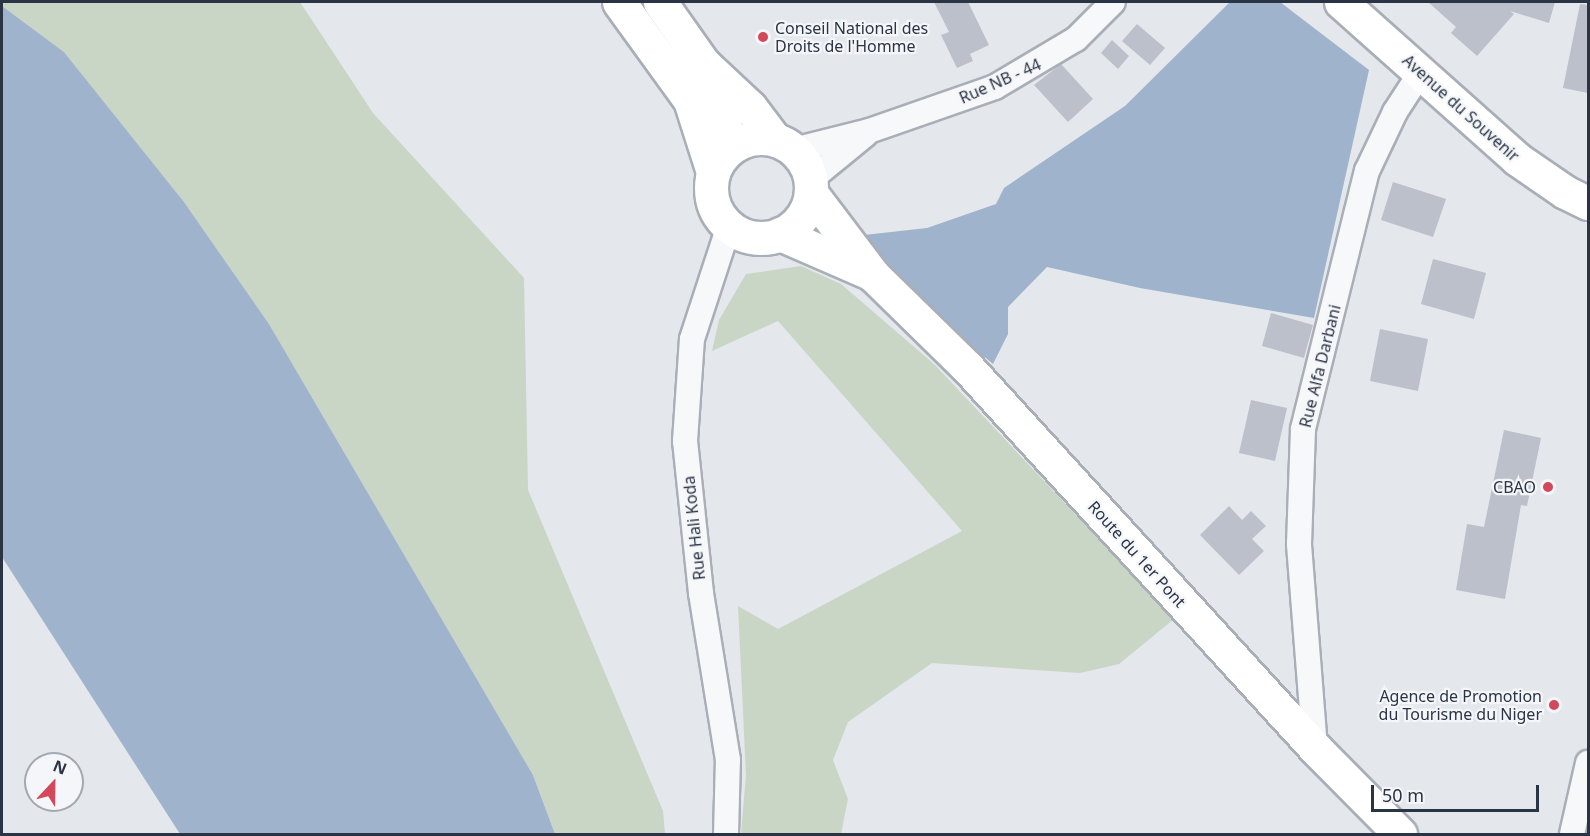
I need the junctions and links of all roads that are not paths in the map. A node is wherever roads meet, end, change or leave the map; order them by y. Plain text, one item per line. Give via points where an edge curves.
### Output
1 (619, 2) edge
2 (660, 2) edge
3 (1113, 2) edge
4 (1341, 2) edge
5 (703, 63) junction
6 (1421, 72) junction
7 (869, 131) junction
8 (784, 145) junction
9 (732, 147) junction
10 (713, 172) junction
11 (811, 186) junction
12 (1588, 203) edge
13 (729, 226) junction
14 (780, 234) junction
15 (873, 275) junction
16 (1315, 748) junction
17 (1588, 763) edge
18 (726, 834) edge
19 (1400, 834) edge
20 (1572, 834) edge

1 - 10 street via 690,100
2 - 5 street
3 - 7 street, Rue NB - 44 via 1076,39 1024,73
4 - 6 street, Avenue du Souvenir
5 - 8 street via 743,99
5 - 9 street
6 - 12 street, Avenue du Souvenir via 1517,159
6 - 16 street, Rue Alfa Darbani via 1395,112 1367,171 1304,429 1299,544
7 - 8 street, Rue NB - 44
7 - 11 street, Rue NB - 44
8 - 9 street via 746,140
8 - 11 street
9 - 10 street
10 - 13 street via 713,201
11 - 14 street via 801,217
11 - 15 street, Route du 1er Pont
13 - 14 street via 754,237
13 - 18 street, Rue Hali Koda via 693,339 686,441 701,593 728,760
14 - 15 street, Route du 1er Pont
15 - 16 street, Route du 1er Pont via 967,367
16 - 19 street, Route du 1er Pont
17 - 20 street

